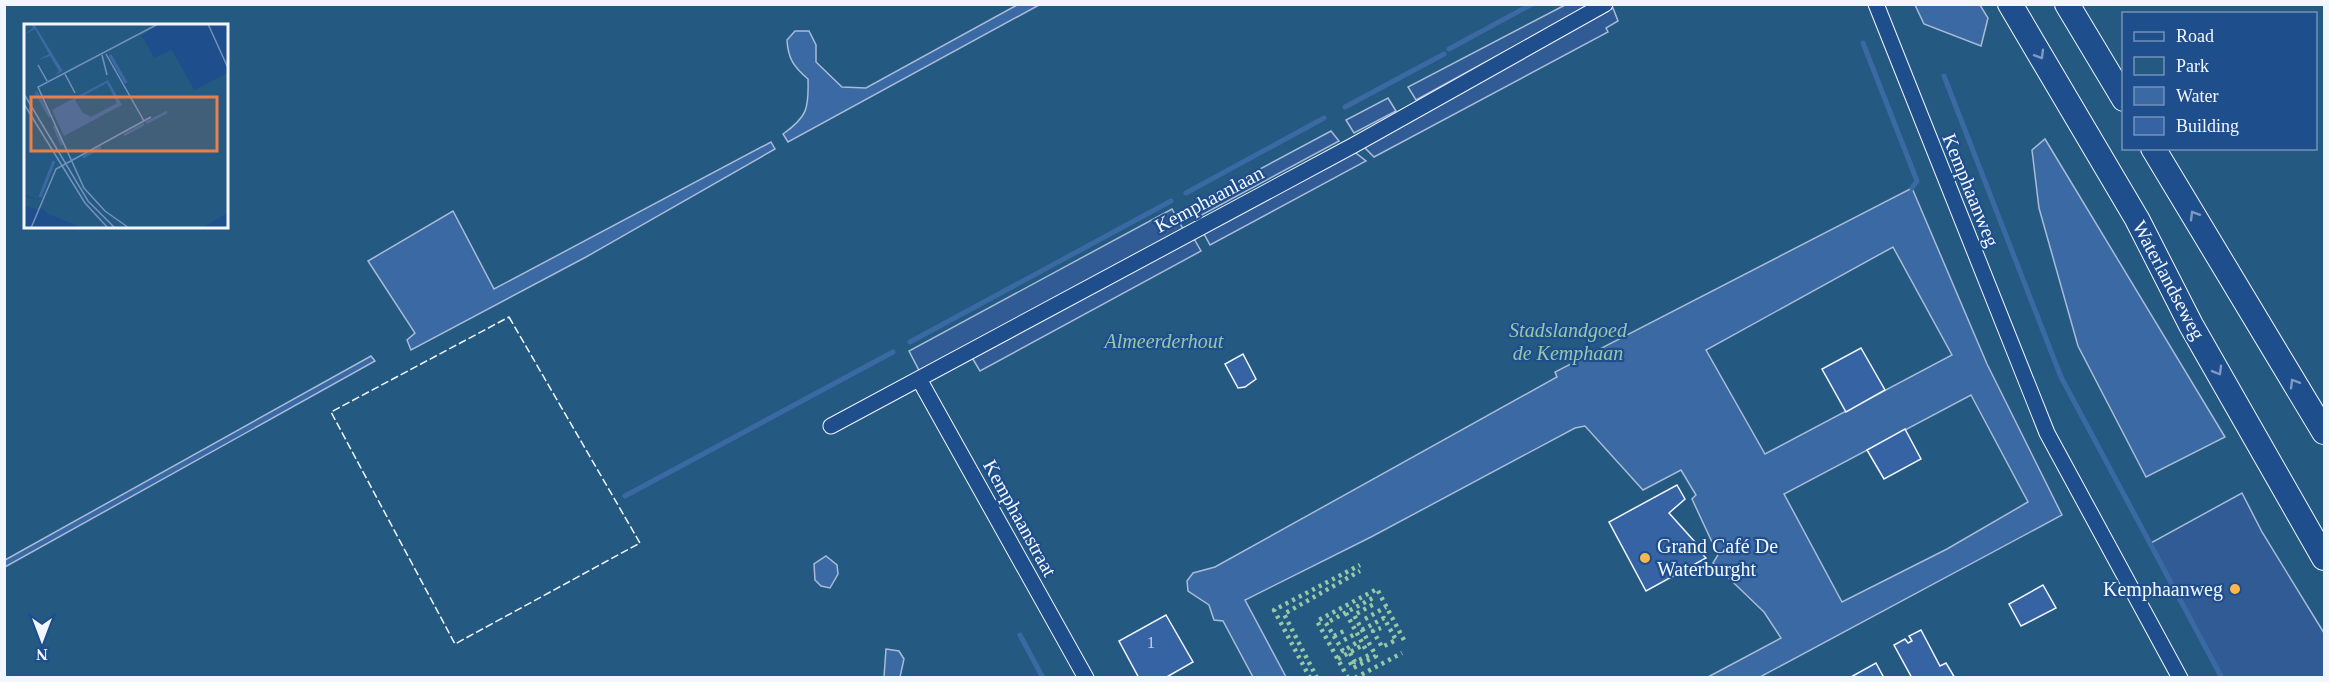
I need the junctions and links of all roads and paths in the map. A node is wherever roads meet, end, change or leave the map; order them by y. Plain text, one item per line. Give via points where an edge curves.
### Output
1 (1605, 4) edge
2 (1876, 4) edge
3 (2010, 4) edge
4 (2067, 4) edge
5 (2122, 96) edge
6 (2154, 150) edge
7 (919, 379) junction
8 (831, 426) dead end
9 (2325, 432) edge
10 (2325, 558) edge
11 (1086, 678) edge
12 (2180, 678) edge

1 - 7 street, Kemphaanlaan
2 - 12 street, Kemphaanweg via 2047,433
3 -> 10 main road, Waterlandseweg via 2138,219 2191,325
4 - 5 main road
9 -> 6 main road
7 - 8 street, Kemphaanlaan
7 - 11 street, Kemphaanstraat

